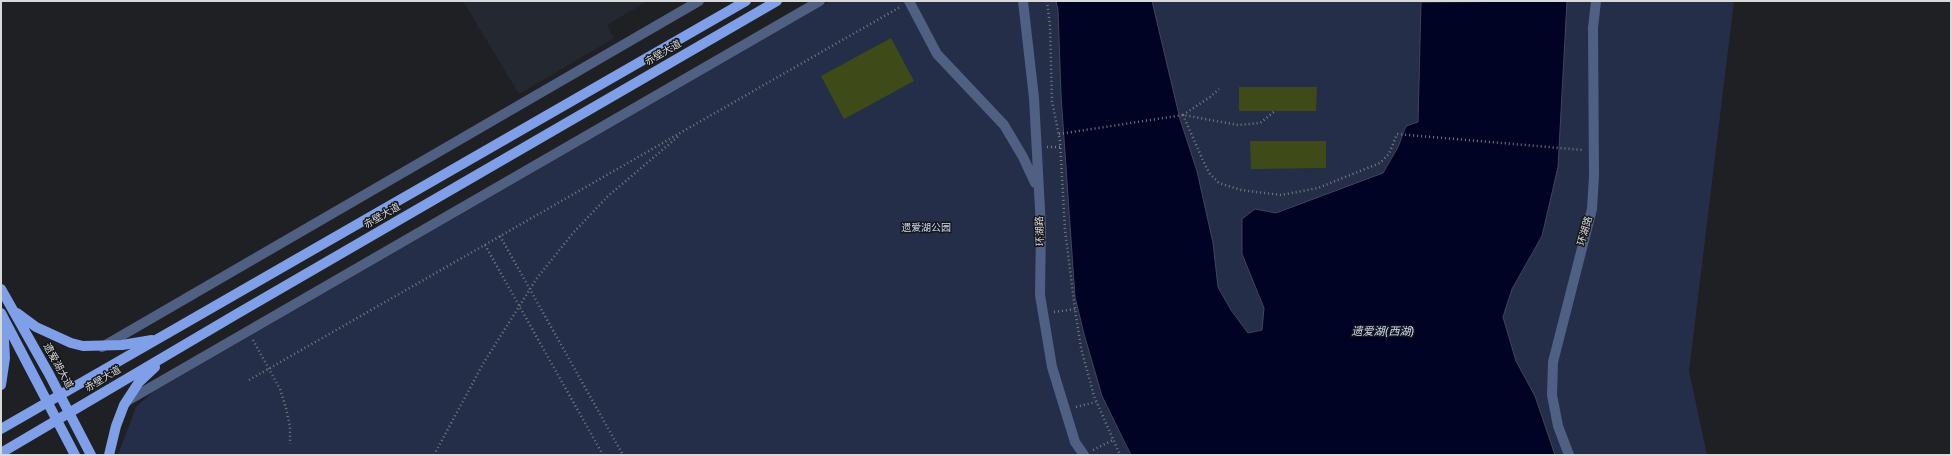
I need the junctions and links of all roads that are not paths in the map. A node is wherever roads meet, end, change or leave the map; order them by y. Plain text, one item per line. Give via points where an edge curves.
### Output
1 (699, 1) edge
2 (746, 1) edge
3 (777, 1) edge
4 (820, 1) edge
5 (1023, 1) edge
6 (1596, 1) edge
7 (909, 2) edge
8 (1038, 188) junction
9 (1, 289) edge
10 (12, 310) junction
11 (2, 314) edge
12 (160, 338) junction
13 (102, 347) junction
14 (166, 355) junction
15 (1, 385) edge
16 (60, 395) junction
17 (127, 401) junction
18 (48, 402) junction
19 (69, 413) junction
20 (57, 420) junction
21 (1, 430) edge
22 (1, 453) edge
23 (75, 455) edge
24 (91, 455) edge
25 (109, 455) edge
26 (1084, 455) edge
27 (1569, 455) edge

1 - 13 street
2 - 12 main road, 赤壁大道
3 - 14 main road, 赤壁大道
4 - 17 street
5 - 8 street, 环湖路 via 1034,98
6 - 27 street, 环湖路 via 1593,28 1592,209 1553,362 1552,394 1558,426
7 - 8 street via 937,54 1004,125
8 - 26 street, 环湖路 via 1041,228 1040,295 1052,367 1075,442
9 - 10 main road, 遗爱湖大道
10 - 13 main road via 36,327 71,343
10 - 16 main road, 遗爱湖大道
11 - 15 main road via 6,342
11 - 18 main road
12 - 13 main road
12 - 16 main road, 赤壁大道
14 - 17 main road via 140,382
14 - 19 main road, 赤壁大道
16 - 18 main road, 赤壁大道
16 - 19 main road, 遗爱湖大道
17 - 25 main road via 116,426
18 - 20 main road
18 - 21 main road, 赤壁大道
19 - 20 main road, 赤壁大道
19 - 24 main road, 遗爱湖大道
20 - 22 main road, 赤壁大道
20 - 23 main road

